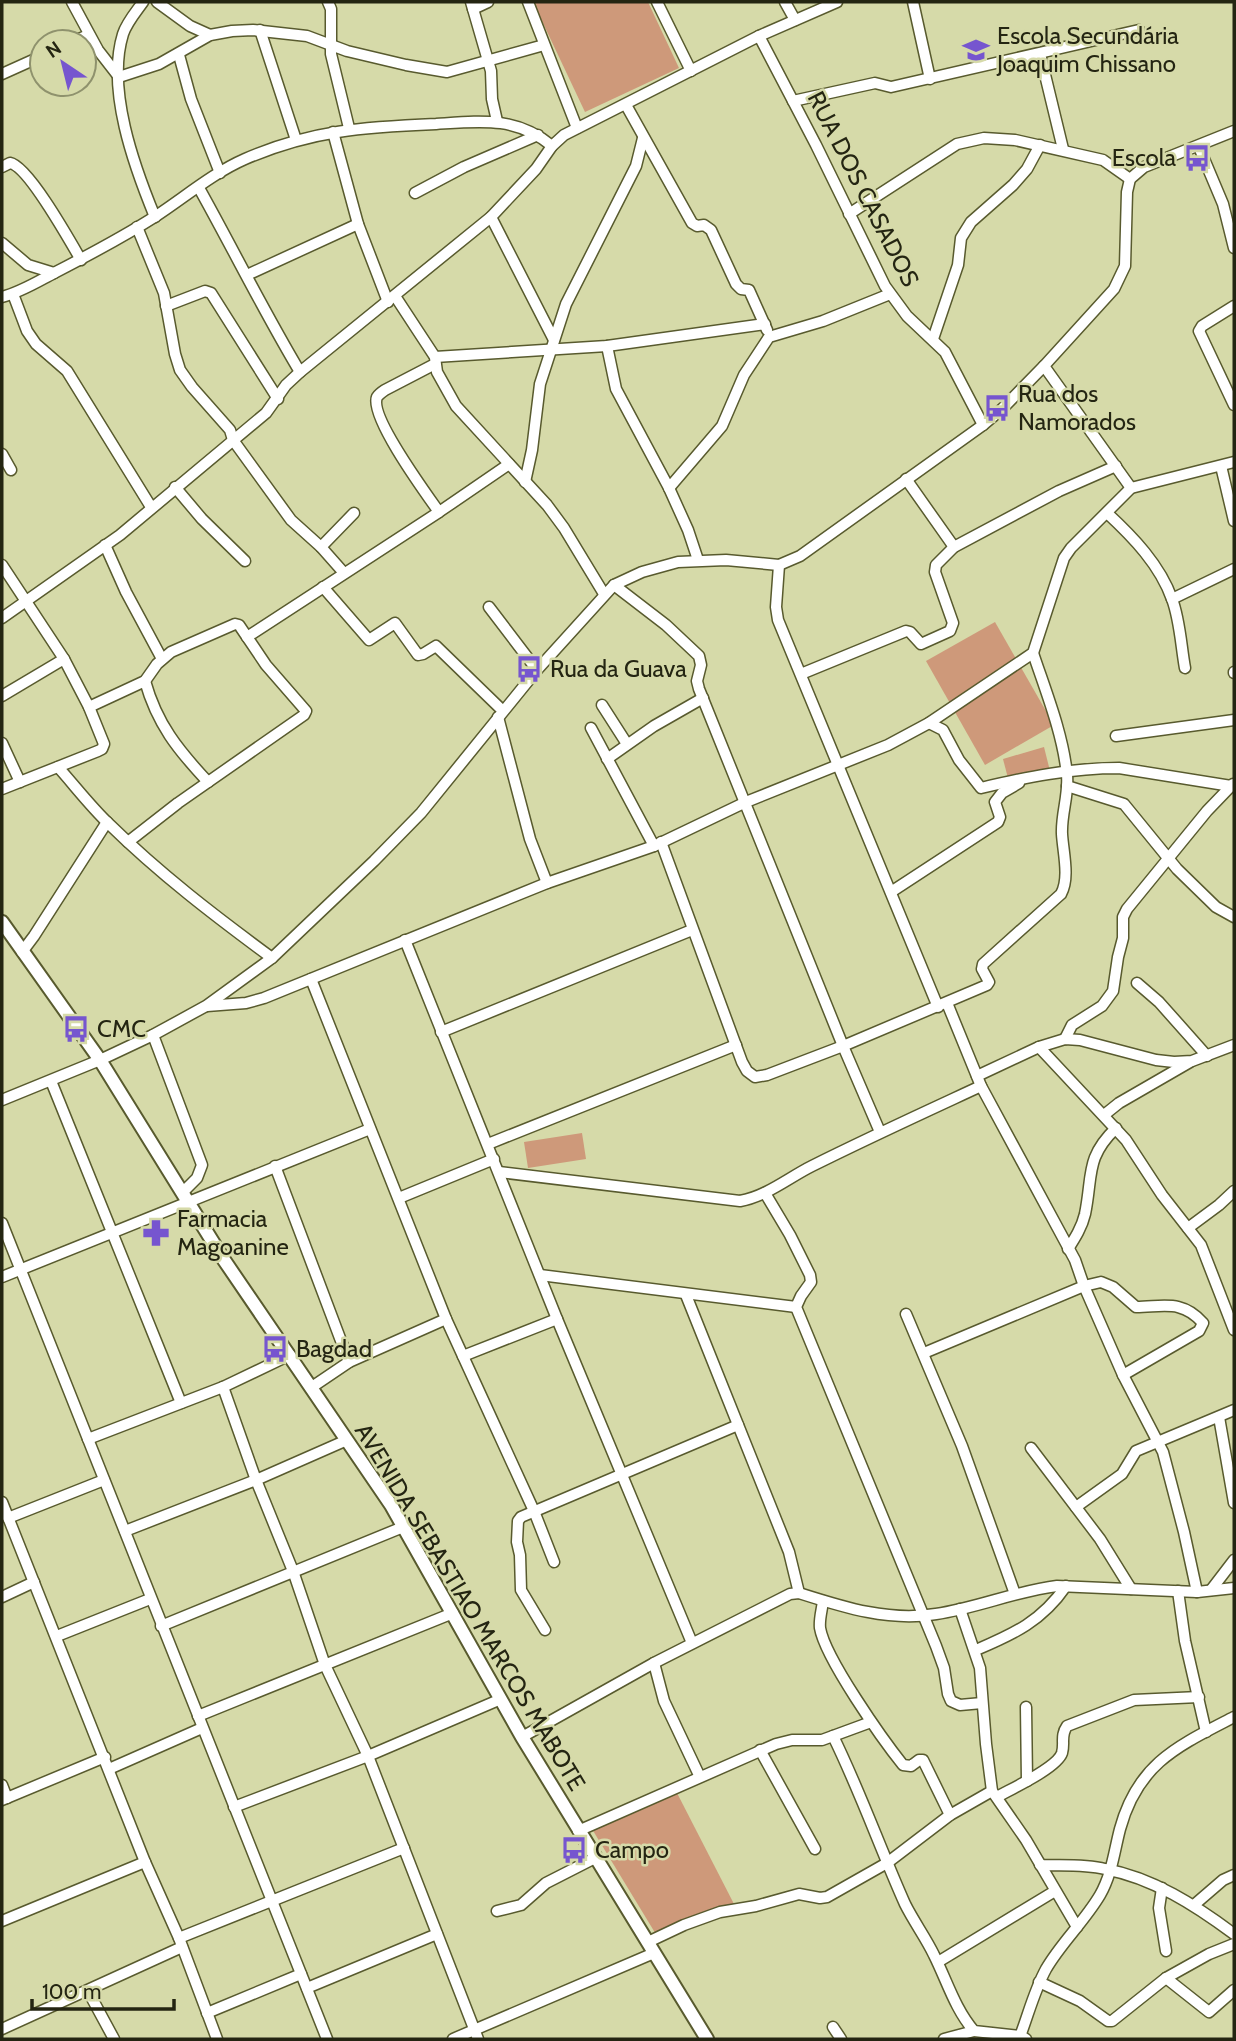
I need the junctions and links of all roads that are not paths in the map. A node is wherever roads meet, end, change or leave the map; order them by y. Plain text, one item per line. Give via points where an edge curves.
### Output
1 (72, 2) edge
2 (143, 2) edge
3 (157, 2) edge
4 (328, 2) edge
5 (488, 2) edge
6 (528, 2) edge
7 (657, 2) edge
8 (785, 2) edge
9 (837, 2) edge
10 (913, 2) edge
11 (472, 5) edge
12 (794, 20) junction
13 (85, 28) edge
14 (260, 30) junction
15 (1139, 30) dead end
16 (209, 35) junction
17 (759, 36) junction
18 (330, 43) junction
19 (544, 45) junction
20 (98, 48) edge
21 (1040, 54) junction
22 (179, 55) junction
23 (488, 60) junction
24 (28, 63) edge
25 (691, 71) junction
26 (2, 75) edge
27 (119, 77) junction
28 (930, 79) junction
29 (793, 101) junction
30 (626, 105) junction
31 (497, 121) junction
32 (349, 128) junction
33 (577, 128) junction
34 (1234, 131) edge
35 (333, 132) junction
36 (538, 135) junction
37 (643, 138) junction
38 (296, 140) junction
39 (1040, 145) junction
40 (551, 146) junction
41 (1199, 147) junction
42 (1063, 149) junction
43 (2, 167) edge
44 (220, 173) junction
45 (1130, 179) junction
46 (199, 188) junction
47 (415, 193) dead end
48 (849, 214) junction
49 (155, 217) junction
50 (491, 217) junction
51 (358, 224) junction
52 (137, 227) junction
53 (2, 243) edge
54 (1234, 248) edge
55 (81, 260) junction
56 (54, 273) junction
57 (247, 275) junction
58 (13, 294) junction
59 (890, 295) junction
60 (2, 297) edge
61 (392, 299) junction
62 (166, 306) junction
63 (1234, 306) edge
64 (765, 324) junction
65 (769, 337) junction
66 (933, 339) junction
67 (553, 344) junction
68 (607, 346) junction
69 (435, 361) junction
70 (1044, 366) junction
71 (300, 372) junction
72 (278, 398) junction
73 (1234, 405) edge
74 (983, 425) junction
75 (233, 440) junction
76 (2, 454) edge
77 (1234, 462) edge
78 (509, 464) junction
79 (1116, 466) junction
80 (1221, 466) junction
81 (11, 470) dead end
82 (906, 479) junction
83 (525, 482) junction
84 (175, 487) junction
85 (669, 488) junction
86 (1131, 488) junction
87 (151, 507) junction
88 (439, 512) junction
89 (354, 513) dead end
90 (1107, 513) junction
91 (1234, 521) edge
92 (106, 545) junction
93 (321, 547) junction
94 (954, 547) junction
95 (698, 560) junction
96 (245, 561) dead end
97 (2, 565) edge
98 (779, 565) junction
99 (1234, 569) edge
100 (344, 573) junction
101 (614, 585) junction
102 (323, 587) junction
103 (604, 594) junction
104 (1172, 599) junction
105 (24, 601) junction
106 (489, 607) dead end
107 (2, 618) edge
108 (247, 637) junction
109 (1033, 653) junction
110 (64, 659) junction
111 (162, 659) junction
112 (1185, 668) dead end
113 (537, 670) junction
114 (802, 674) junction
115 (145, 681) junction
116 (2, 696) edge
117 (703, 698) junction
118 (602, 705) dead end
119 (89, 708) junction
120 (500, 714) junction
121 (1234, 720) edge
122 (929, 723) junction
123 (592, 728) dead end
124 (1116, 736) dead end
125 (2, 743) edge
126 (627, 744) junction
127 (607, 759) junction
128 (839, 765) junction
129 (58, 767) junction
130 (1067, 771) junction
131 (1032, 775) junction
132 (20, 782) junction
133 (208, 782) junction
134 (1233, 784) edge
135 (1068, 786) junction
136 (2, 789) edge
137 (746, 802) junction
138 (107, 822) junction
139 (128, 842) junction
140 (657, 844) junction
141 (1168, 859) junction
142 (547, 883) junction
143 (891, 892) junction
144 (1234, 917) edge
145 (2, 922) edge
146 (692, 930) junction
147 (405, 940) junction
148 (22, 952) junction
149 (272, 958) junction
150 (311, 979) junction
151 (1137, 983) dead end
152 (943, 1005) junction
153 (206, 1006) junction
154 (441, 1032) junction
155 (153, 1035) junction
156 (1065, 1038) junction
157 (736, 1045) junction
158 (1234, 1045) edge
159 (843, 1046) junction
160 (1039, 1047) junction
161 (1207, 1056) junction
162 (100, 1060) junction
163 (1192, 1061) junction
164 (51, 1081) junction
165 (979, 1081) junction
166 (2, 1100) edge
167 (1104, 1115) junction
168 (1116, 1128) junction
169 (370, 1129) junction
170 (880, 1132) junction
171 (488, 1144) junction
172 (494, 1159) junction
173 (275, 1166) junction
174 (499, 1172) junction
175 (1234, 1191) edge
176 (765, 1193) junction
177 (185, 1198) junction
178 (399, 1198) junction
179 (2, 1223) edge
180 (1188, 1228) junction
181 (113, 1232) junction
182 (1068, 1249) junction
183 (21, 1269) junction
184 (540, 1275) junction
185 (2, 1277) edge
186 (1084, 1286) junction
187 (687, 1295) junction
188 (796, 1307) junction
189 (1232, 1312) edge
190 (906, 1314) dead end
191 (446, 1319) junction
192 (556, 1319) junction
193 (1234, 1330) edge
194 (924, 1353) junction
195 (290, 1355) junction
196 (463, 1356) junction
197 (349, 1362) junction
198 (1123, 1376) junction
199 (223, 1387) junction
200 (312, 1387) junction
201 (181, 1403) junction
202 (1234, 1410) edge
203 (1219, 1417) junction
204 (738, 1425) junction
205 (88, 1439) junction
206 (347, 1440) junction
207 (1158, 1442) junction
208 (1031, 1448) dead end
209 (621, 1475) junction
210 (104, 1479) junction
211 (256, 1480) junction
212 (2, 1502) edge
213 (1234, 1503) edge
214 (1076, 1507) junction
215 (534, 1511) junction
216 (8, 1518) junction
217 (403, 1527) junction
218 (125, 1531) junction
219 (1234, 1560) edge
220 (554, 1562) dead end
221 (293, 1571) junction
222 (34, 1582) junction
223 (1066, 1586) junction
224 (1234, 1588) edge
225 (1130, 1589) junction
226 (1212, 1590) junction
227 (1178, 1591) junction
228 (1196, 1592) junction
229 (799, 1593) junction
230 (1014, 1594) junction
231 (2, 1597) edge
232 (150, 1599) junction
233 (822, 1601) junction
234 (961, 1609) junction
235 (453, 1613) junction
236 (923, 1616) junction
237 (161, 1626) junction
238 (545, 1630) dead end
239 (57, 1636) junction
240 (692, 1643) junction
241 (976, 1650) junction
242 (654, 1663) junction
243 (325, 1665) junction
244 (1199, 1697) junction
245 (501, 1699) junction
246 (982, 1703) junction
247 (1026, 1707) dead end
248 (198, 1716) junction
249 (1234, 1717) edge
250 (871, 1722) junction
251 (202, 1728) junction
252 (1206, 1732) junction
253 (833, 1736) junction
254 (522, 1737) junction
255 (760, 1750) junction
256 (368, 1756) junction
257 (105, 1757) junction
258 (109, 1769) junction
259 (699, 1776) junction
260 (1027, 1781) junction
261 (2, 1785) edge
262 (994, 1794) junction
263 (4, 1799) edge
264 (234, 1807) junction
265 (950, 1815) junction
266 (578, 1831) junction
267 (404, 1848) junction
268 (815, 1849) dead end
269 (595, 1858) junction
270 (145, 1862) junction
271 (887, 1863) junction
272 (1040, 1865) junction
273 (1112, 1870) junction
274 (1234, 1875) edge
275 (1162, 1888) junction
276 (1055, 1891) junction
277 (271, 1899) junction
278 (1194, 1905) junction
279 (497, 1911) dead end
280 (2, 1921) edge
281 (1077, 1927) junction
282 (437, 1934) junction
283 (1234, 1934) edge
284 (180, 1942) junction
285 (1234, 1944) edge
286 (651, 1948) junction
287 (1166, 1951) dead end
288 (938, 1962) junction
289 (301, 1974) junction
290 (1166, 1978) junction
291 (1039, 1982) junction
292 (307, 1989) junction
293 (1234, 1990) edge
294 (88, 1991) junction
295 (207, 2013) junction
296 (833, 2027) dead end
297 (2, 2029) edge
298 (974, 2031) junction
299 (477, 2035) edge
300 (1022, 2038) edge
301 (114, 2039) edge
302 (217, 2039) edge
303 (327, 2039) edge
304 (453, 2039) edge
305 (706, 2039) edge
306 (841, 2039) edge
307 (944, 2039) edge

1 - 13 street
2 - 27 street via 123,33
3 - 16 street
4 - 18 street
5 - 11 street
6 - 19 street
7 - 25 street
8 - 12 street
9 - 12 street
10 - 28 street
11 - 23 street
12 - 17 street
14 - 16 street
14 - 18 street
14 - 38 street
15 - 21 street
16 - 22 street
17 - 25 street
17 - 29 street, RUA DOS CASADOS
18 - 23 street via 440,71
18 - 32 street
19 - 23 street
19 - 33 street
20 - 27 street
21 - 28 street
21 - 42 street
22 - 27 street
22 - 44 street
23 - 31 street
24 - 26 street
25 - 30 street
27 - 49 street via 128,140
28 - 29 street via 891,87 875,83
29 - 48 street, RUA DOS CASADOS
30 - 33 street
30 - 37 street
31 - 32 street
31 - 36 street
32 - 35 street
33 - 40 street
34 - 41 street
35 - 38 street
35 - 51 street
36 - 40 street
36 - 47 street
37 - 64 street via 692,223 711,230 736,284 749,290
37 - 67 street via 636,166 566,304
38 - 44 street
39 - 42 street
39 - 48 street via 984,138 957,144
39 - 66 street via 1027,169 971,222 961,238 958,265
40 - 50 street via 536,170
41 - 45 street via 1144,167
41 - 54 street via 1223,204
42 - 45 street via 1103,159
43 - 55 street via 10,163 20,167
44 - 46 street
45 - 70 street via 1125,266 1114,289
46 - 49 street
46 - 57 street
48 - 59 street, RUA DOS CASADOS
49 - 52 street
50 - 61 street
50 - 67 street
51 - 57 street
51 - 61 street
52 - 55 street
52 - 62 street
53 - 56 street via 29,265
55 - 56 street
56 - 58 street
57 - 71 street
58 - 60 street
58 - 87 street via 27,331 67,371
59 - 65 street
59 - 66 street, RUA DOS CASADOS
61 - 69 street
61 - 71 street
62 - 72 street via 205,291 211,293
62 - 75 street via 180,370 230,430
63 - 73 street via 1199,331
64 - 65 street
64 - 68 street
65 - 85 street via 744,376 722,426
66 - 74 street, RUA DOS CASADOS via 945,352
67 - 68 street
67 - 69 street
67 - 83 street via 540,384
68 - 85 street via 616,389
69 - 78 street via 456,406
69 - 88 street via 379,394 376,402 401,458
70 - 74 street
70 - 79 street
71 - 72 street
72 - 75 street
74 - 82 street
75 - 84 street
75 - 93 street via 291,520
76 - 81 street
77 - 80 street
78 - 83 street
78 - 88 street
79 - 86 street
79 - 94 street
80 - 86 street
80 - 91 street
82 - 94 street
82 - 98 street via 800,556
83 - 103 street via 564,528
84 - 87 street
84 - 96 street
85 - 95 street
86 - 90 street
87 - 92 street
88 - 100 street
89 - 93 street
90 - 104 street via 1143,550
90 - 109 street via 1064,558
92 - 105 street
92 - 111 street
93 - 100 street
94 - 114 street via 935,572 953,623 950,631 921,644 906,631
95 - 98 street
95 - 101 street via 659,566
97 - 105 street
98 - 114 street via 778,621
99 - 104 street
100 - 102 street
101 - 103 street
101 - 117 street via 699,656 697,681
102 - 108 street
102 - 120 street via 369,640 395,623 418,654 436,646
103 - 113 street
104 - 112 street
105 - 107 street
105 - 110 street
106 - 113 street
108 - 111 street via 235,624
108 - 133 street via 306,711
109 - 122 street
109 - 130 street
110 - 116 street
110 - 119 street
111 - 115 street
113 - 120 street
114 - 128 street
115 - 119 street
115 - 133 street via 172,740
117 - 126 street
117 - 137 street
118 - 126 street
119 - 129 street via 102,749
120 - 142 street via 530,839
120 - 149 street via 398,837
121 - 124 street
122 - 128 street
122 - 131 street via 943,730 981,788
123 - 127 street
125 - 132 street
126 - 127 street
127 - 140 street
128 - 137 street
128 - 143 street
129 - 132 street
129 - 138 street
130 - 131 street
130 - 134 street via 1119,768
130 - 135 street
131 - 143 street via 997,797 998,822
132 - 136 street
133 - 139 street
134 - 141 street
135 - 141 street via 1124,804
135 - 152 street via 1062,829 1063,890 983,964 987,985
137 - 140 street
137 - 159 street
138 - 139 street
138 - 148 street
139 - 149 street via 172,882
140 - 142 street
140 - 146 street
141 - 144 street via 1216,906
141 - 156 street via 1123,917 1124,938 1110,999 1072,1026
142 - 147 street
143 - 152 street
145 - 148 main road, AVENIDA SEBASTIAO MARCOS MABOTE
146 - 154 street
146 - 157 street
147 - 150 street
147 - 154 street
148 - 162 main road, AVENIDA SEBASTIAO MARCOS MABOTE
149 - 153 street
150 - 153 street via 246,1003
150 - 169 street
151 - 161 street
152 - 159 street
152 - 165 street
153 - 155 street
154 - 171 street
155 - 162 street
155 - 177 street via 202,1165
156 - 160 street
156 - 163 street via 1156,1060
157 - 159 street via 747,1071 755,1077
157 - 171 street
158 - 161 street
159 - 170 street
160 - 165 street
160 - 167 street
161 - 163 street
162 - 164 street
162 - 177 main road, AVENIDA SEBASTIAO MARCOS MABOTE
163 - 167 street
164 - 166 street
164 - 181 street
165 - 170 street
165 - 182 street
167 - 168 street
168 - 180 street
168 - 182 street via 1094,1157 1084,1216
169 - 173 street
169 - 178 street
170 - 176 street
171 - 172 street
172 - 174 street
172 - 178 street
173 - 177 street
173 - 197 street
174 - 176 street via 740,1201
174 - 184 street
175 - 180 street
176 - 188 street via 810,1275 811,1282
177 - 181 street
177 - 195 main road, AVENIDA SEBASTIAO MARCOS MABOTE
178 - 191 street
179 - 183 street
180 - 189 street via 1201,1245
181 - 183 street
181 - 201 street
182 - 186 street
183 - 185 street
183 - 205 street
184 - 187 street
184 - 192 street
186 - 194 street
186 - 198 street
186 - 198 street via 1101,1282 1136,1307 1177,1306 1203,1323 1199,1331
187 - 188 street
187 - 204 street
188 - 236 street
189 - 193 street
190 - 194 street
191 - 196 street
191 - 197 street
192 - 196 street
192 - 209 street
194 - 230 street
195 - 199 street
195 - 200 main road, AVENIDA SEBASTIAO MARCOS MABOTE
196 - 215 street
197 - 200 street
198 - 207 street
199 - 201 street
199 - 211 street
200 - 206 main road, AVENIDA SEBASTIAO MARCOS MABOTE
201 - 205 street
202 - 203 street
203 - 207 street
203 - 213 street
204 - 209 street
204 - 229 street via 789,1552
205 - 210 street
206 - 211 street
206 - 217 main road, AVENIDA SEBASTIAO MARCOS MABOTE
207 - 214 street via 1136,1451 1122,1474
207 - 228 street
208 - 214 street
209 - 215 street
209 - 240 street
210 - 216 street
210 - 218 street
211 - 218 street
211 - 221 street
212 - 216 street
214 - 225 street
215 - 220 street
215 - 238 street via 518,1521 520,1583
216 - 222 street
217 - 221 street
217 - 235 main road, AVENIDA SEBASTIAO MARCOS MABOTE
218 - 232 street
219 - 226 street
221 - 237 street
221 - 243 street
222 - 231 street
222 - 239 street
223 - 225 street
223 - 230 street
223 - 241 street via 1038,1618
224 - 226 street
225 - 227 street
226 - 228 street
227 - 228 street
227 - 244 street
229 - 233 street
229 - 240 street
230 - 234 street
232 - 237 street
232 - 239 street
233 - 236 street via 858,1611
233 - 250 street via 822,1634
234 - 236 street
234 - 241 street
235 - 243 street
235 - 245 main road, AVENIDA SEBASTIAO MARCOS MABOTE
236 - 246 street via 944,1668 951,1701
237 - 248 street
239 - 257 street
240 - 242 street
241 - 246 street
242 - 254 street
242 - 259 street via 668,1711
243 - 248 street
243 - 256 street
244 - 252 street
244 - 260 street via 1134,1700 1066,1726 1062,1755
245 - 254 main road, AVENIDA SEBASTIAO MARCOS MABOTE
245 - 256 street
246 - 262 street
247 - 260 street
248 - 251 street
249 - 252 street
250 - 253 street
250 - 265 street via 903,1765 923,1760
251 - 258 street
251 - 264 street
252 - 273 street via 1164,1757 1142,1778 1121,1827
253 - 255 street via 792,1740
253 - 271 street
254 - 266 main road, AVENIDA SEBASTIAO MARCOS MABOTE
255 - 259 street
255 - 268 street
256 - 264 street
256 - 267 street
257 - 258 street
257 - 263 street
258 - 270 street
259 - 266 street
260 - 262 street
261 - 263 street
262 - 265 street
262 - 272 street
264 - 277 street
265 - 271 street
266 - 269 main road, AVENIDA SEBASTIAO MARCOS MABOTE
267 - 277 street
267 - 282 street
269 - 279 street via 546,1884 521,1905
269 - 286 main road, AVENIDA SEBASTIAO MARCOS MABOTE
270 - 280 street
270 - 284 street
271 - 286 street via 827,1897 799,1894 720,1912 684,1925
271 - 288 street
272 - 273 street
272 - 276 street
273 - 275 street
273 - 281 street
274 - 278 street
275 - 278 street
275 - 287 street via 1159,1908
276 - 281 street
276 - 288 street
277 - 284 street
277 - 289 street
278 - 283 street
281 - 291 street
282 - 292 street
282 - 299 street
284 - 294 street
284 - 295 street
285 - 290 street
286 - 299 street
286 - 305 main road, AVENIDA SEBASTIAO MARCOS MABOTE
288 - 298 street via 949,1991
289 - 292 street
289 - 295 street
290 - 291 street via 1112,2021
290 - 293 street via 1209,2012
291 - 300 street
292 - 303 street
294 - 297 street
294 - 301 street
295 - 302 street
296 - 306 street
298 - 300 street
298 - 307 street
299 - 304 street

